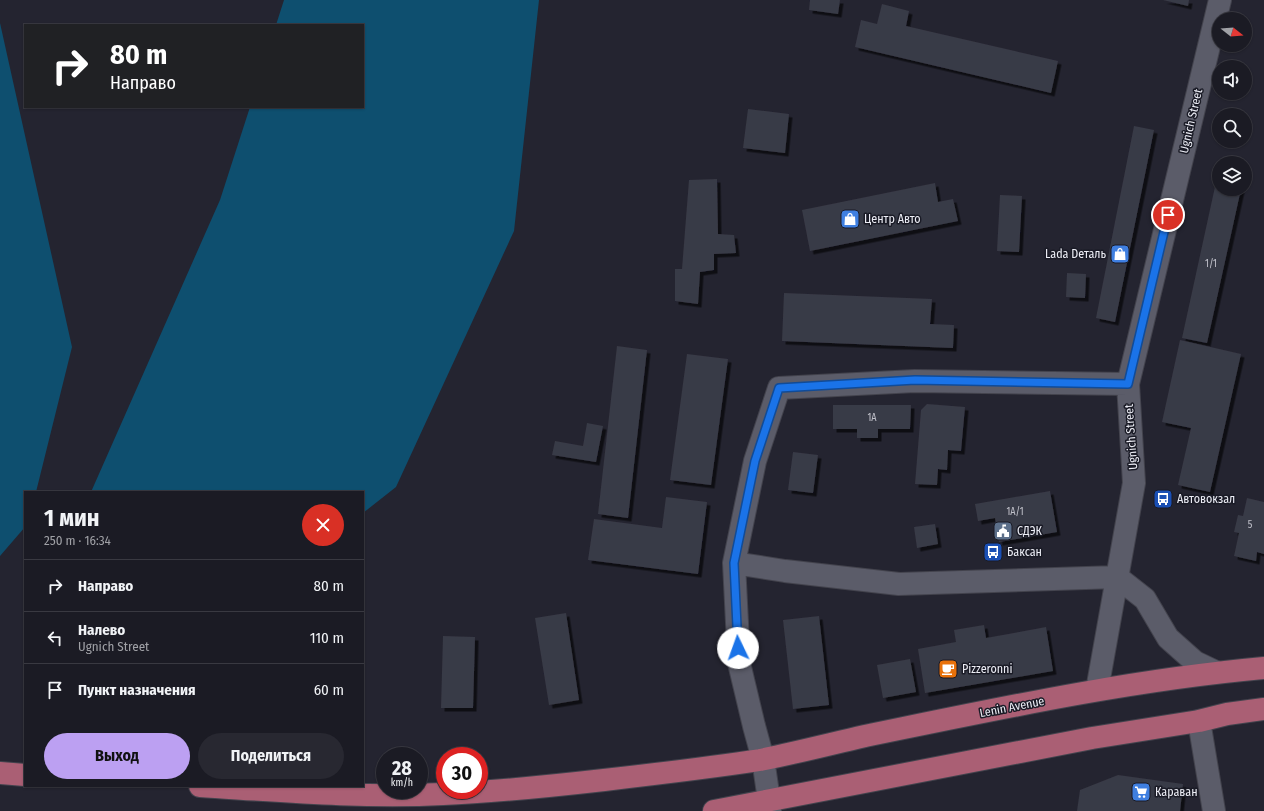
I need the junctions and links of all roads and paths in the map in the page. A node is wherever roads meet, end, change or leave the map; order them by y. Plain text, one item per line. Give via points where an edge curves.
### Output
1 (1220, 0) edge
2 (1128, 384) junction
3 (734, 563) junction
4 (1117, 577) junction
5 (1264, 668) edge
6 (1216, 672) junction
7 (1097, 690) junction
8 (1264, 709) edge
9 (1199, 721) junction
10 (763, 759) junction
11 (0, 773) edge
12 (24, 775) edge
13 (217, 787) edge
14 (770, 805) edge
15 (714, 811) edge
16 (1214, 811) edge

1 - 2 street, Ugnich Street
2 - 3 street via 915,380 779,388 755,461
2 - 4 street, Ugnich Street via 1134,483
3 - 4 street via 785,572 899,584
3 - 10 street via 739,663
4 - 6 street via 1146,599 1168,638 1195,662
4 - 7 street, Ugnich Street
5 - 6 main road, Lenin Avenue
6 - 7 main road, Lenin Avenue
7 - 10 main road, Lenin Avenue
8 - 9 main road
9 - 14 main road via 1092,738
9 - 16 street
10 - 13 main road, Lenin Avenue via 511,791 377,795
10 - 14 street
11 - 12 main road
14 - 15 main road

